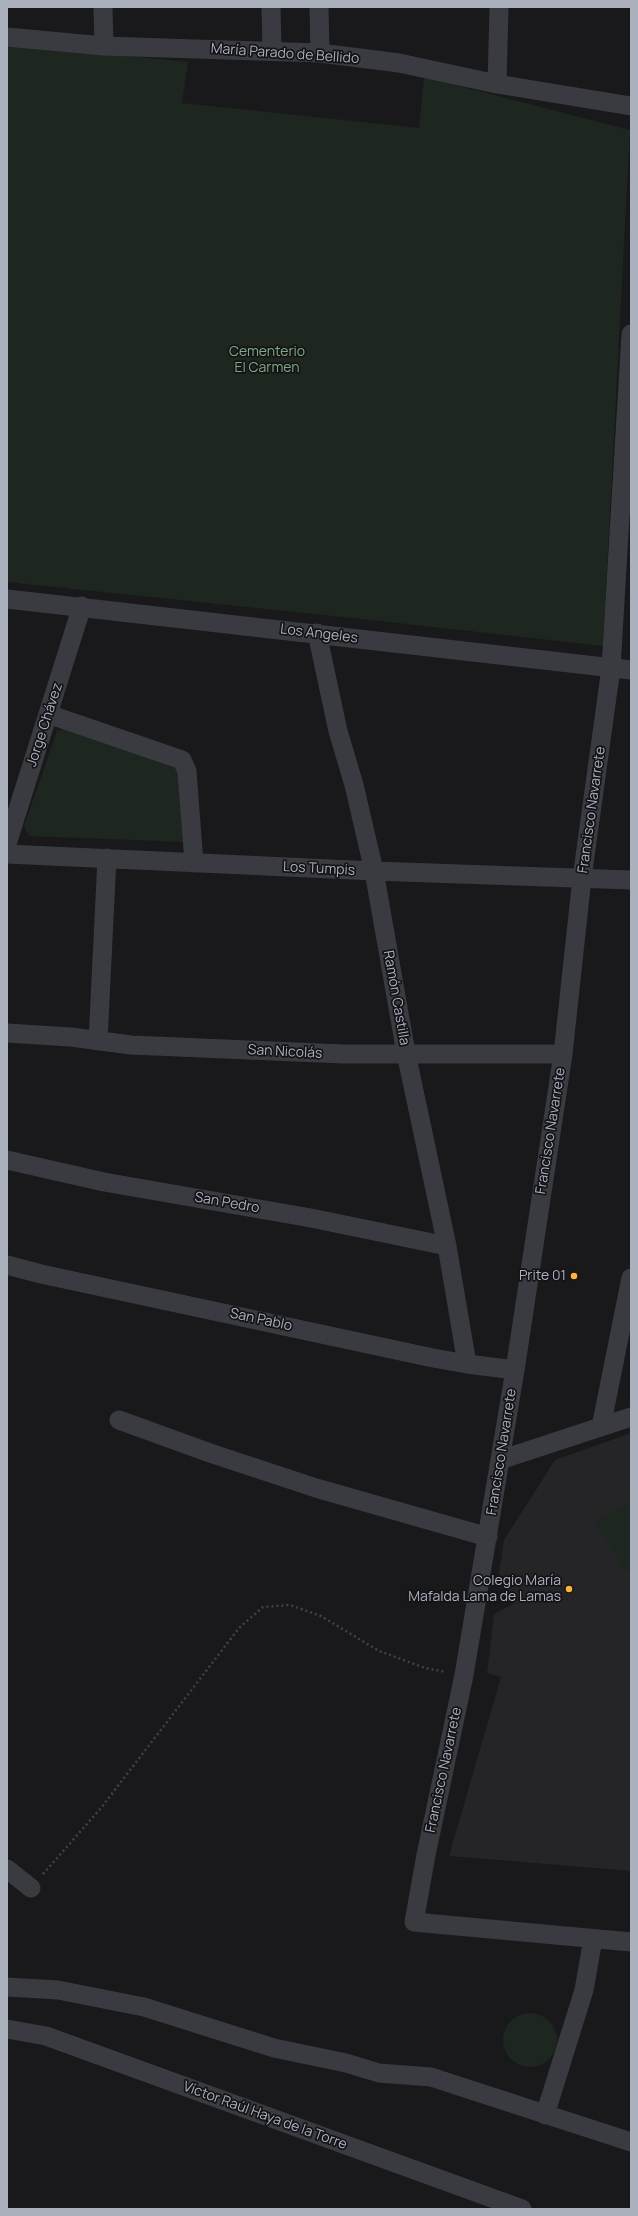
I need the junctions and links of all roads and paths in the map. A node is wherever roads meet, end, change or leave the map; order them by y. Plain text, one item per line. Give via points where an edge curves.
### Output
1 (103, 7) edge
2 (271, 7) edge
3 (319, 7) edge
4 (499, 7) edge
5 (7, 37) edge
6 (104, 46) junction
7 (272, 50) junction
8 (320, 53) junction
9 (497, 84) junction
10 (631, 106) edge
11 (631, 334) edge
12 (628, 429) edge
13 (7, 599) edge
14 (82, 606) junction
15 (317, 633) junction
16 (611, 668) junction
17 (631, 670) edge
18 (48, 714) junction
19 (7, 844) edge
20 (7, 854) edge
21 (107, 858) junction
22 (194, 863) junction
23 (374, 872) junction
24 (582, 878) junction
25 (631, 880) edge
26 (7, 1033) edge
27 (98, 1041) junction
28 (406, 1053) junction
29 (563, 1054) junction
30 (7, 1160) edge
31 (447, 1246) junction
32 (7, 1265) edge
33 (631, 1278) edge
34 (467, 1364) junction
35 (515, 1370) junction
36 (631, 1417) edge
37 (119, 1420) dead end
38 (601, 1427) junction
39 (500, 1460) junction
40 (488, 1537) junction
41 (464, 1675) junction
42 (7, 1869) edge
43 (31, 1888) joint
44 (593, 1938) junction
45 (631, 1942) edge
46 (7, 1987) edge
47 (7, 2028) edge
48 (545, 2115) junction
49 (631, 2142) edge
50 (522, 2209) edge

1 - 6 street
2 - 7 street
3 - 8 street
4 - 9 street
5 - 6 street, María Parado de Bellido
6 - 7 street, María Parado de Bellido
7 - 8 street, María Parado de Bellido
8 - 9 street, María Parado de Bellido via 399,63
9 - 10 street, María Parado de Bellido
11 - 12 street, Francisco Navarrete
12 - 16 street, Francisco Navarrete
13 - 14 street, Los Angeles
14 - 15 street, Los Angeles
14 - 18 street, Jorge Chávez
15 - 16 street, Los Angeles
15 - 23 street, Ramón Castilla via 338,731 354,785
16 - 17 street, Los Angeles
16 - 24 street, Francisco Navarrete
18 - 19 street, Jorge Chávez
18 - 22 street via 182,760 187,771
20 - 21 street, Los Tumpis
21 - 22 street, Los Tumpis
21 - 27 street
22 - 23 street, Los Tumpis
23 - 24 street, Los Tumpis
23 - 28 street, Ramón Castilla
24 - 25 street, Los Tumpis
24 - 29 street, Francisco Navarrete
26 - 27 street, San Nicolás
27 - 28 street, San Nicolás via 131,1045 336,1054
28 - 29 street, San Nicolás
28 - 31 street, Ramón Castilla
29 - 35 street, Francisco Navarrete
30 - 31 street, San Pedro via 104,1182 311,1218
31 - 34 street, Ramón Castilla
32 - 34 street, San Pablo
33 - 38 street
34 - 35 street, San Pablo
35 - 39 street, Francisco Navarrete
36 - 38 street
37 - 40 street via 316,1488
38 - 39 street
39 - 40 street, Francisco Navarrete
40 - 41 street, Francisco Navarrete
41 - 43 path via 425,1668 378,1651 321,1616 290,1605 263,1607 239,1628 101,1808
41 - 44 street, Francisco Navarrete via 414,1922
42 - 43 street
44 - 45 street
44 - 48 street via 584,1990
46 - 48 street via 58,1990 144,2007 274,2048 346,2063 379,2074 431,2077
47 - 50 street, Víctor Raúl Haya de la Torre via 46,2036
48 - 49 street

